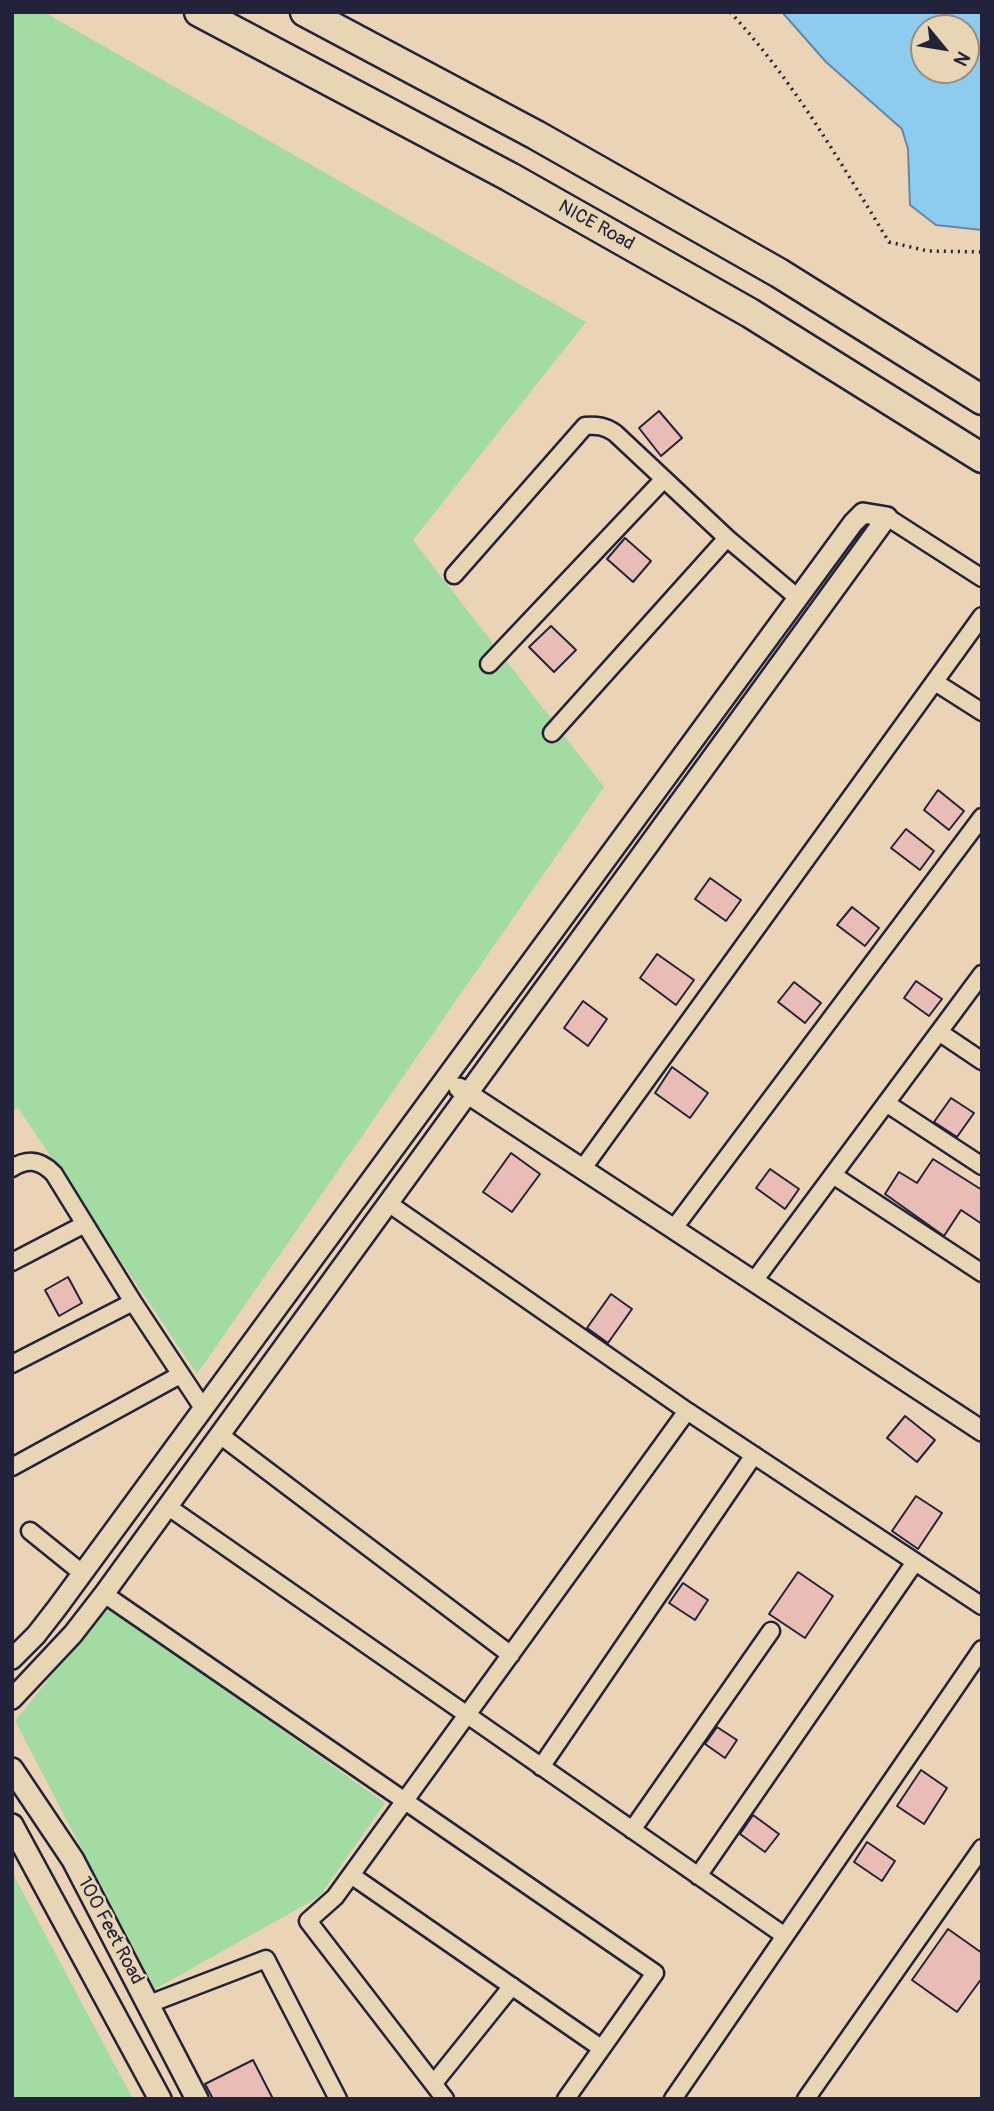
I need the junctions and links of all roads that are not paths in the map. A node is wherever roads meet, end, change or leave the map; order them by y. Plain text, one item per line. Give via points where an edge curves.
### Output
1 (199, 12) edge
2 (305, 12) edge
3 (982, 400) edge
4 (982, 458) edge
5 (663, 480) junction
6 (887, 517) junction
7 (727, 538) junction
8 (454, 575) dead end
9 (982, 578) edge
10 (798, 598) junction
11 (982, 616) edge
12 (489, 664) dead end
13 (935, 682) junction
14 (982, 712) edge
15 (552, 733) dead end
16 (982, 817) edge
17 (982, 974) edge
18 (939, 1032) junction
19 (982, 1061) edge
20 (444, 1079) junction
21 (468, 1094) junction
22 (886, 1103) junction
23 (982, 1166) edge
24 (12, 1168) edge
25 (583, 1168) junction
26 (833, 1175) junction
27 (388, 1203) junction
28 (85, 1224) junction
29 (674, 1228) junction
30 (12, 1262) edge
31 (982, 1272) edge
32 (754, 1281) junction
33 (133, 1302) junction
34 (12, 1364) edge
35 (180, 1375) junction
36 (204, 1408) junction
37 (687, 1411) junction
38 (982, 1431) edge
39 (220, 1435) junction
40 (754, 1455) junction
41 (12, 1467) edge
42 (167, 1506) junction
43 (30, 1531) dead end
44 (915, 1562) junction
45 (82, 1573) junction
46 (104, 1594) junction
47 (982, 1606) edge
48 (771, 1631) dead end
49 (982, 1649) edge
50 (512, 1655) junction
51 (12, 1659) edge
52 (12, 1699) edge
53 (467, 1715) junction
54 (541, 1767) junction
55 (12, 1769) edge
56 (404, 1803) junction
57 (12, 1825) edge
58 (632, 1830) junction
59 (982, 1848) edge
60 (351, 1875) junction
61 (698, 1875) junction
62 (785, 1936) junction
63 (512, 1986) junction
64 (149, 2004) junction
65 (601, 2048) junction
66 (434, 2084) junction
67 (160, 2099) edge
68 (197, 2099) edge
69 (338, 2099) edge
70 (446, 2099) edge
71 (566, 2099) edge
72 (673, 2099) edge
73 (806, 2099) edge

1 - 4 highway, NICE Road via 510,177 738,306
2 - 3 highway via 536,135 767,266
5 - 7 street
5 - 8 street via 610,430 585,426
5 - 12 street
6 - 9 street
6 - 10 street via 863,513
6 - 21 street
7 - 10 street
7 - 15 street
10 - 20 street
11 - 13 street
13 - 14 street
13 - 25 street
16 - 29 street
17 - 18 street
18 - 19 street
18 - 22 street
20 - 21 street
20 - 36 street
21 - 25 street
21 - 27 street
22 - 23 street
22 - 26 street
24 - 28 street via 24,1161 47,1166
25 - 29 street
26 - 31 street
26 - 32 street
27 - 37 street
27 - 39 street
28 - 30 street
28 - 33 street
29 - 32 street
32 - 38 street
33 - 34 street
33 - 35 street
35 - 36 street
35 - 41 street
36 - 45 street
37 - 40 street
37 - 50 street
39 - 42 street
39 - 50 street
40 - 44 street
40 - 54 street
42 - 46 street
42 - 53 street
43 - 45 street
44 - 47 street
44 - 61 street
45 - 51 street
46 - 52 street
46 - 56 street
48 - 58 street
49 - 62 street
50 - 53 street
53 - 54 street
53 - 56 street
54 - 58 street
55 - 64 main road, 100 Feet Road via 74,1860
56 - 60 street
56 - 65 street via 655,1973
57 - 67 main road, 100 Feet Road
58 - 61 street
59 - 73 street
60 - 63 street
60 - 66 street via 308,1921
61 - 62 street
62 - 72 street
63 - 65 street
63 - 66 street
64 - 68 main road, 100 Feet Road
64 - 69 street via 265,1959
65 - 71 street
66 - 70 street

